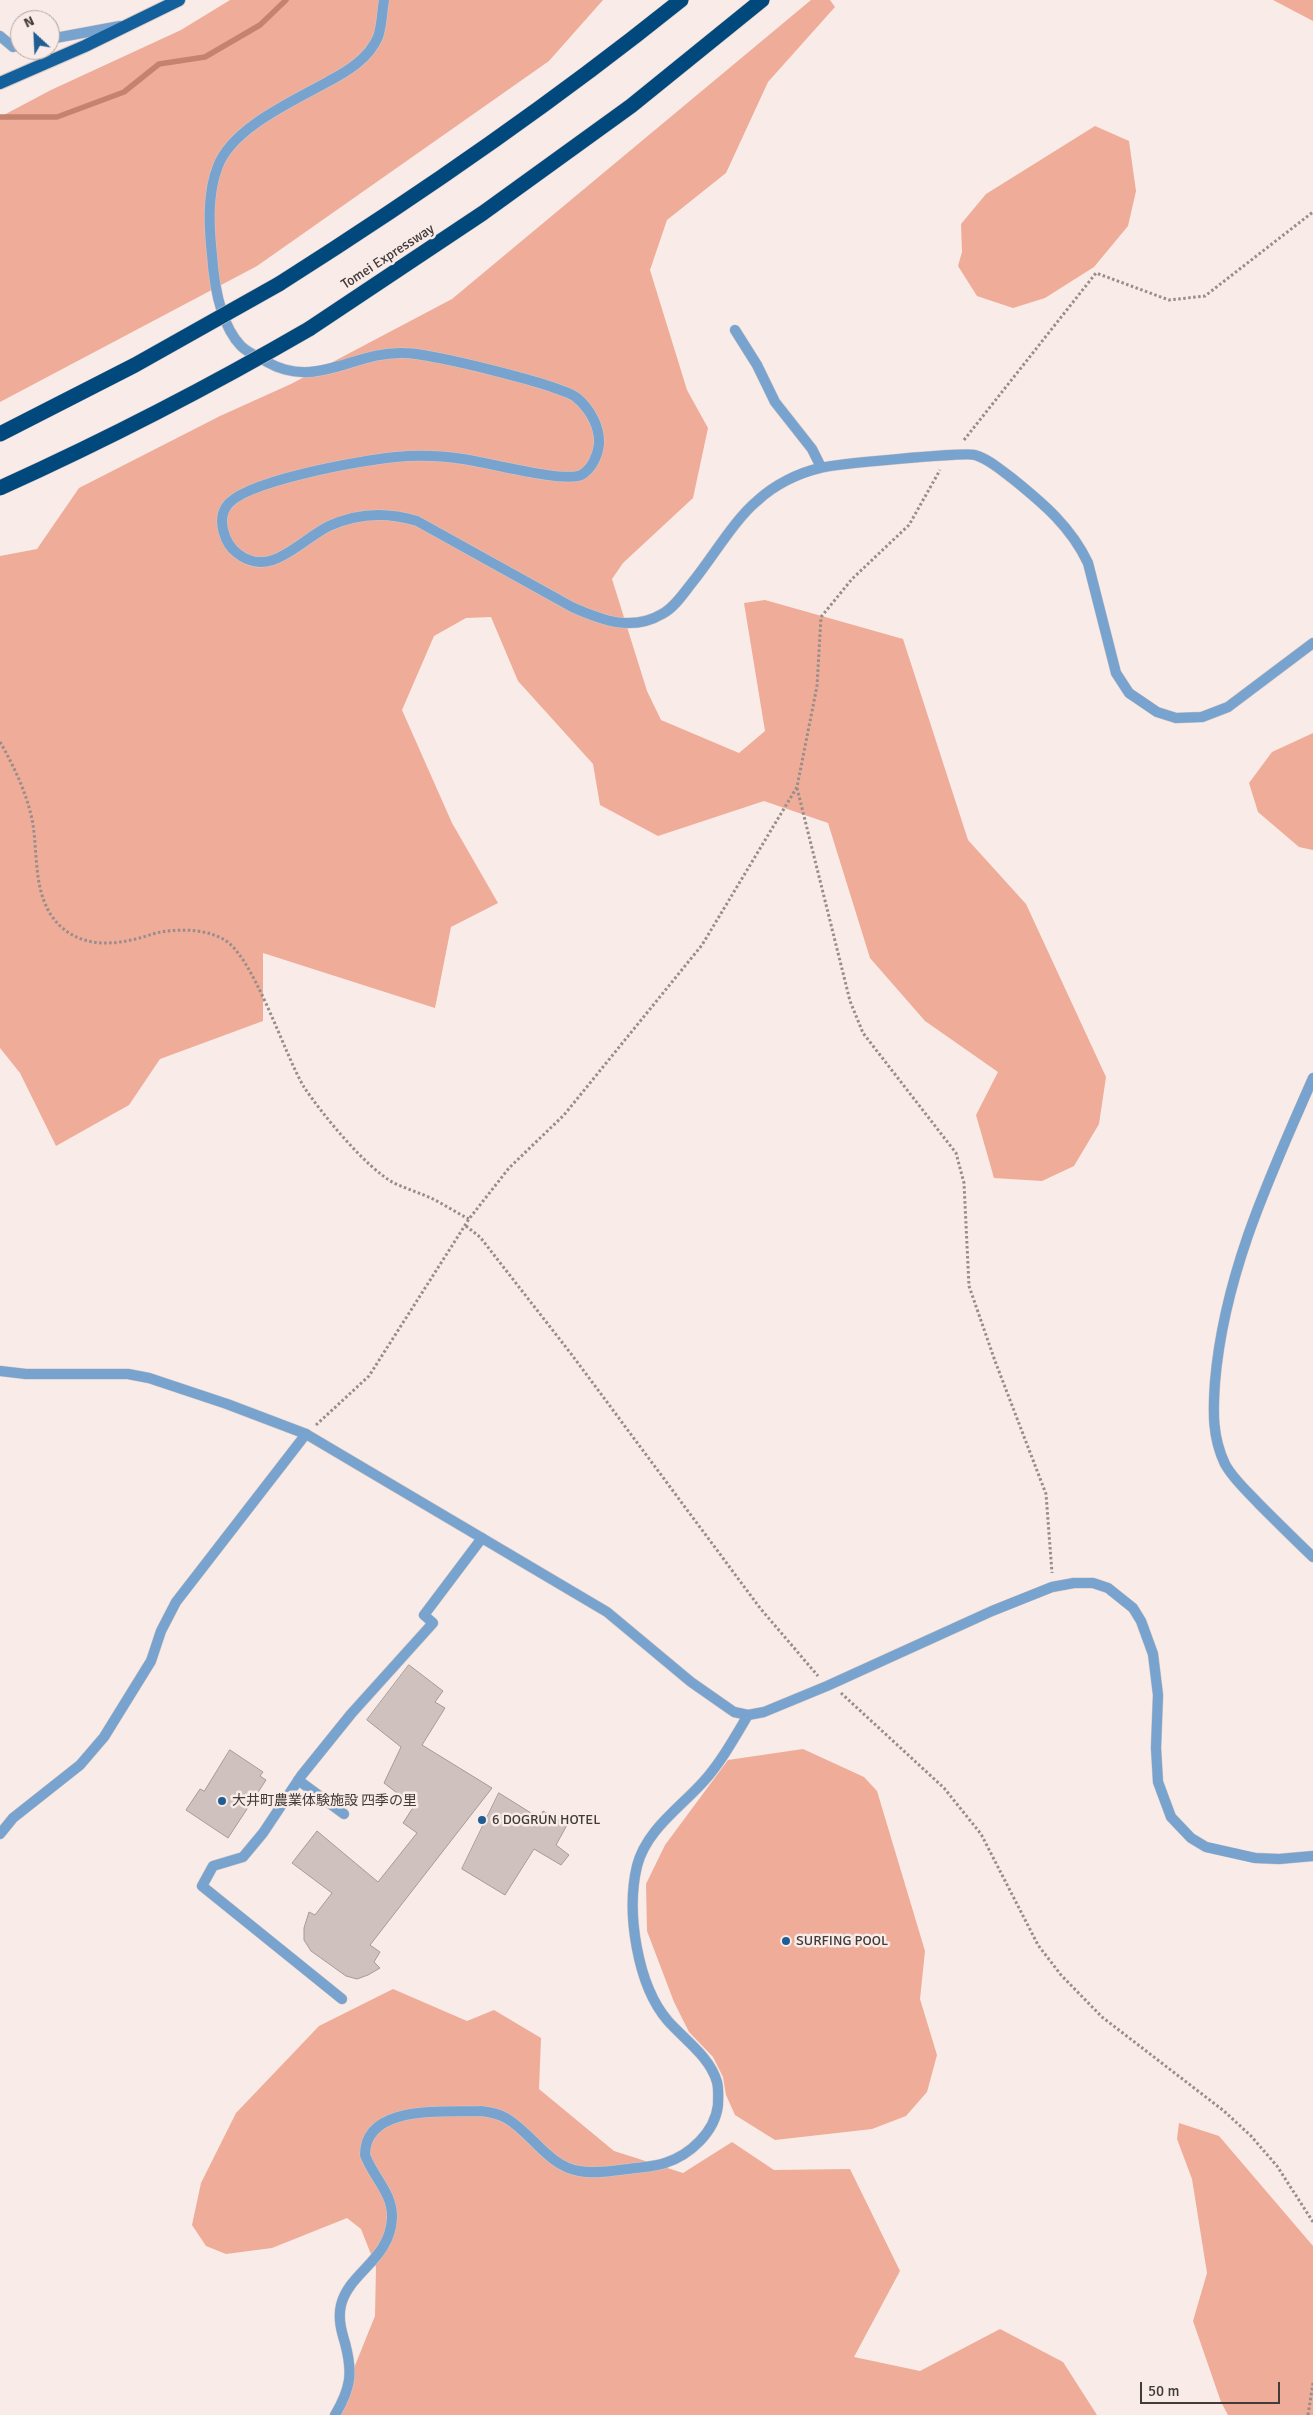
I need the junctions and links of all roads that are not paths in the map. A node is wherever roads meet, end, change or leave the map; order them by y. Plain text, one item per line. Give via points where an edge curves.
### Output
1 (384, 0) edge
2 (681, 0) edge
3 (762, 0) edge
4 (178, 1) edge
5 (0, 36) edge
6 (60, 37) edge
7 (10, 44) edge
8 (0, 83) edge
9 (735, 330) dead end
10 (0, 434) edge
11 (821, 467) junction
12 (0, 488) edge
13 (1313, 643) edge
14 (1313, 1078) edge
15 (0, 1371) edge
16 (306, 1434) junction
17 (482, 1538) junction
18 (1313, 1557) edge
19 (748, 1715) junction
20 (298, 1780) junction
21 (344, 1814) dead end
22 (0, 1834) edge
23 (1313, 1856) edge
24 (342, 1999) dead end
25 (335, 2415) edge

1 - 11 street via 379,36 365,56 346,72 241,135 227,149 217,167 209,228 214,281 228,326 242,348 283,371 307,373 336,368 363,357 405,352 519,377 575,396 588,410 598,429 599,446 594,464 580,476 562,477 460,459 398,457 327,469 258,486 228,502 222,515 230,547 243,558 260,564 282,557 330,526 377,514 398,515 417,521 581,611 623,624 643,623 664,614 682,595 756,501 795,477
2 - 10 highway, bridge via 611,57 504,135 279,284 143,361
3 - 12 highway, Tomei Expressway, bridge via 631,106 484,214 309,329 164,409
4 - 6 street via 122,25
4 - 8 main road
5 - 7 street
9 - 11 street via 775,402 812,449
11 - 13 street via 974,454 998,467 1044,504 1081,548 1088,563 1116,673 1129,693 1157,712 1176,718 1217,713
14 - 18 street via 1246,1236 1217,1358 1213,1408 1216,1443 1226,1465 1237,1481
15 - 16 street via 128,1374 149,1378
16 - 17 street
16 - 22 street via 176,1602 151,1661 104,1737 73,1772 13,1818
17 - 19 street via 607,1612 691,1682 734,1712
17 - 20 street via 424,1615 433,1623 350,1714
19 - 23 street via 764,1712 831,1685 1052,1587 1093,1583 1108,1588 1133,1608 1153,1654 1157,1675 1158,1782 1171,1817 1206,1847 1255,1858
19 - 25 street via 706,1779 654,1832 638,1864 633,1896 642,1968 653,1997 669,2022 709,2065 716,2079 719,2096 713,2124 687,2152 663,2164 595,2172 564,2166 509,2120 492,2112 403,2115 384,2121 368,2140 365,2156 386,2190 390,2203 390,2228 380,2252 341,2304 341,2329 350,2375 344,2399
20 - 21 street
20 - 24 street via 243,1857 213,1866 202,1886

